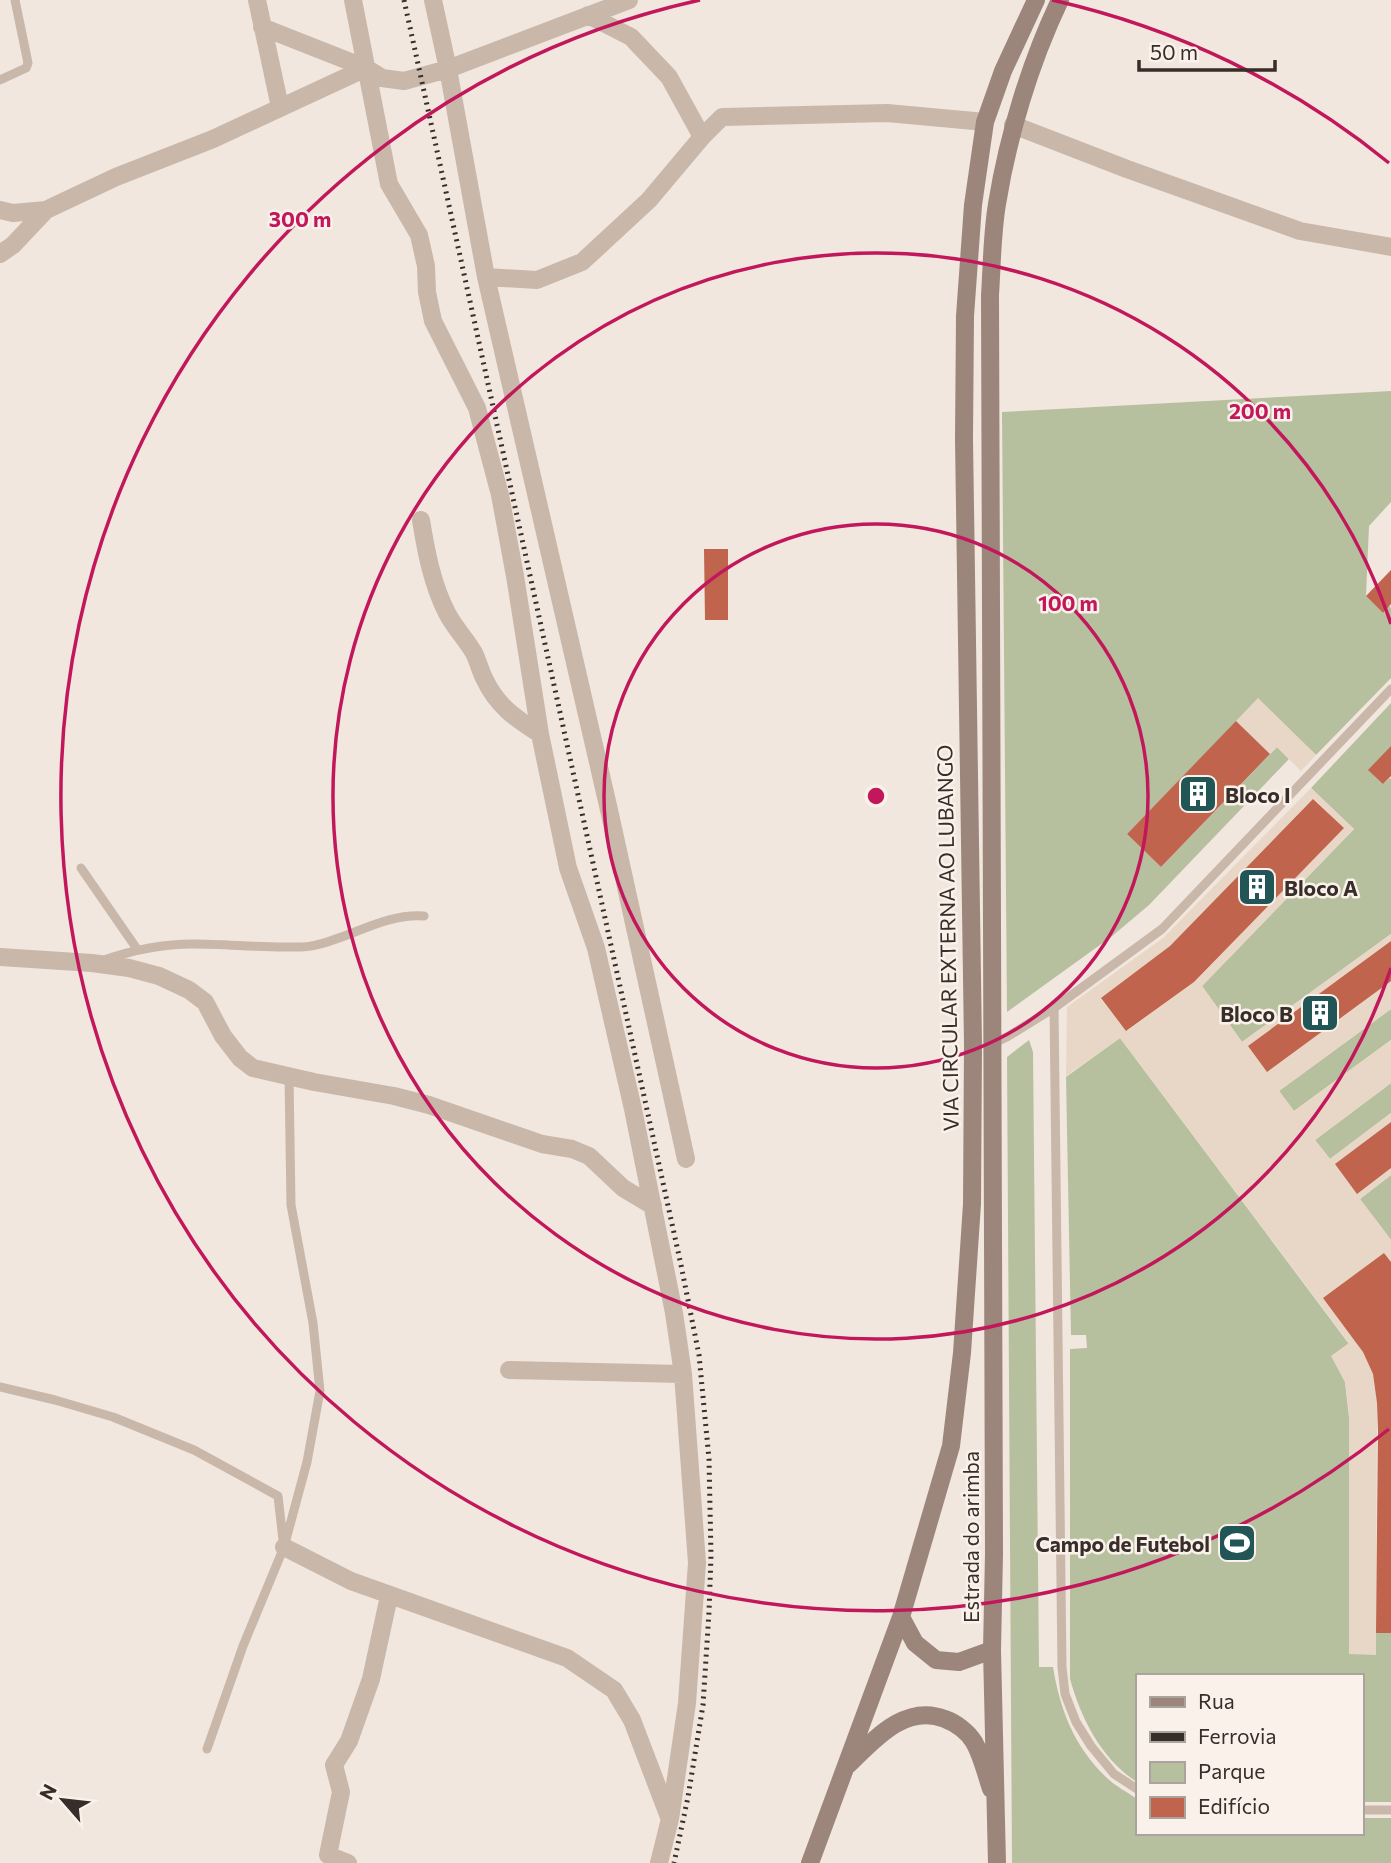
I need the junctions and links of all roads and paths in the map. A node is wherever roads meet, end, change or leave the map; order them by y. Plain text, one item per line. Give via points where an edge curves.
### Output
1 (15, 0) edge
2 (257, 0) edge
3 (339, 0) edge
4 (353, 0) edge
5 (433, 0) edge
6 (629, 0) edge
7 (1035, 0) edge
8 (1059, 0) edge
9 (588, 15) junction
10 (356, 18) junction
11 (262, 27) junction
12 (366, 68) junction
13 (448, 69) junction
14 (0, 80) edge
15 (280, 107) junction
16 (985, 122) junction
17 (1013, 125) junction
18 (702, 137) junction
19 (0, 210) edge
20 (46, 210) junction
21 (1391, 247) edge
22 (0, 254) edge
23 (486, 277) junction
24 (421, 520) dead end
25 (1391, 690) edge
26 (540, 734) junction
27 (81, 868) dead end
28 (424, 916) dead end
29 (137, 949) junction
30 (0, 957) edge
31 (92, 963) junction
32 (1054, 1008) junction
33 (992, 1044) junction
34 (289, 1077) junction
35 (686, 1159) dead end
36 (653, 1206) junction
37 (992, 1211) joint
38 (509, 1370) dead end
39 (683, 1374) junction
40 (0, 1387) edge
41 (284, 1547) junction
42 (389, 1596) junction
43 (901, 1617) junction
44 (992, 1650) junction
45 (207, 1749) dead end
46 (844, 1768) junction
47 (1136, 1788) edge
48 (996, 1802) junction
49 (1363, 1810) edge
50 (1391, 1810) edge
51 (670, 1819) junction
52 (327, 1859) edge
53 (348, 1863) edge
54 (659, 1863) edge
55 (810, 1863) edge
56 (997, 1863) edge

1 - 14 lane via 28,65
2 - 11 street
3 - 10 street
4 - 10 street
5 - 13 street
6 - 9 street
7 - 16 main road, VIA CIRCULAR EXTERNA AO LUBANGO
8 - 17 main road, VIA CIRCULAR EXTERNA AO LUBANGO
9 - 13 street
9 - 18 street via 631,37 669,77
10 - 12 street
11 - 12 street
11 - 15 street
12 - 13 street via 382,78 404,81
12 - 15 street
12 - 26 street via 389,184 419,235 433,321 477,408 500,495
13 - 23 street
15 - 20 street
16 - 18 street via 887,113 722,117
16 - 43 main road, VIA CIRCULAR EXTERNA AO LUBANGO via 965,316 972,1204 951,1446
17 - 21 street via 1300,231
17 - 33 main road, VIA CIRCULAR EXTERNA AO LUBANGO via 996,206 990,295
18 - 23 street via 649,200 582,262 537,280
19 - 20 street
20 - 22 street
23 - 35 street
24 - 26 street via 428,559 448,615 475,655 496,700
25 - 32 lane via 1162,929
26 - 36 street via 568,868 596,948
27 - 29 lane
28 - 29 lane via 386,920 312,946 191,944
29 - 31 lane
30 - 31 street
31 - 34 street via 159,976 189,990 205,1002 240,1058 253,1068
32 - 33 lane
32 - 47 lane via 1062,1667 1065,1694 1076,1722 1114,1774
33 - 37 main road, VIA CIRCULAR EXTERNA AO LUBANGO
34 - 36 street via 394,1096 542,1144 572,1149 589,1156 623,1188
34 - 41 lane via 291,1205 313,1322 320,1391
36 - 39 street
37 - 44 main road, Estrada do arimba
38 - 39 street
39 - 51 street via 697,1563 687,1703
40 - 41 lane via 113,1417 194,1450 266,1489 278,1496
41 - 42 street
41 - 45 lane
42 - 51 street via 567,1658 614,1690 632,1720
42 - 52 street via 371,1679 349,1741 334,1765 341,1792
43 - 44 main road via 915,1643 936,1660 958,1662
43 - 46 main road, VIA CIRCULAR EXTERNA AO LUBANGO
44 - 48 main road, Estrada do arimba
46 - 48 main road via 882,1732 909,1717 932,1714 955,1723 973,1741
46 - 55 main road, VIA CIRCULAR EXTERNA AO LUBANGO
48 - 56 main road, Estrada do arimba
49 - 50 lane
51 - 54 street
52 - 53 street

